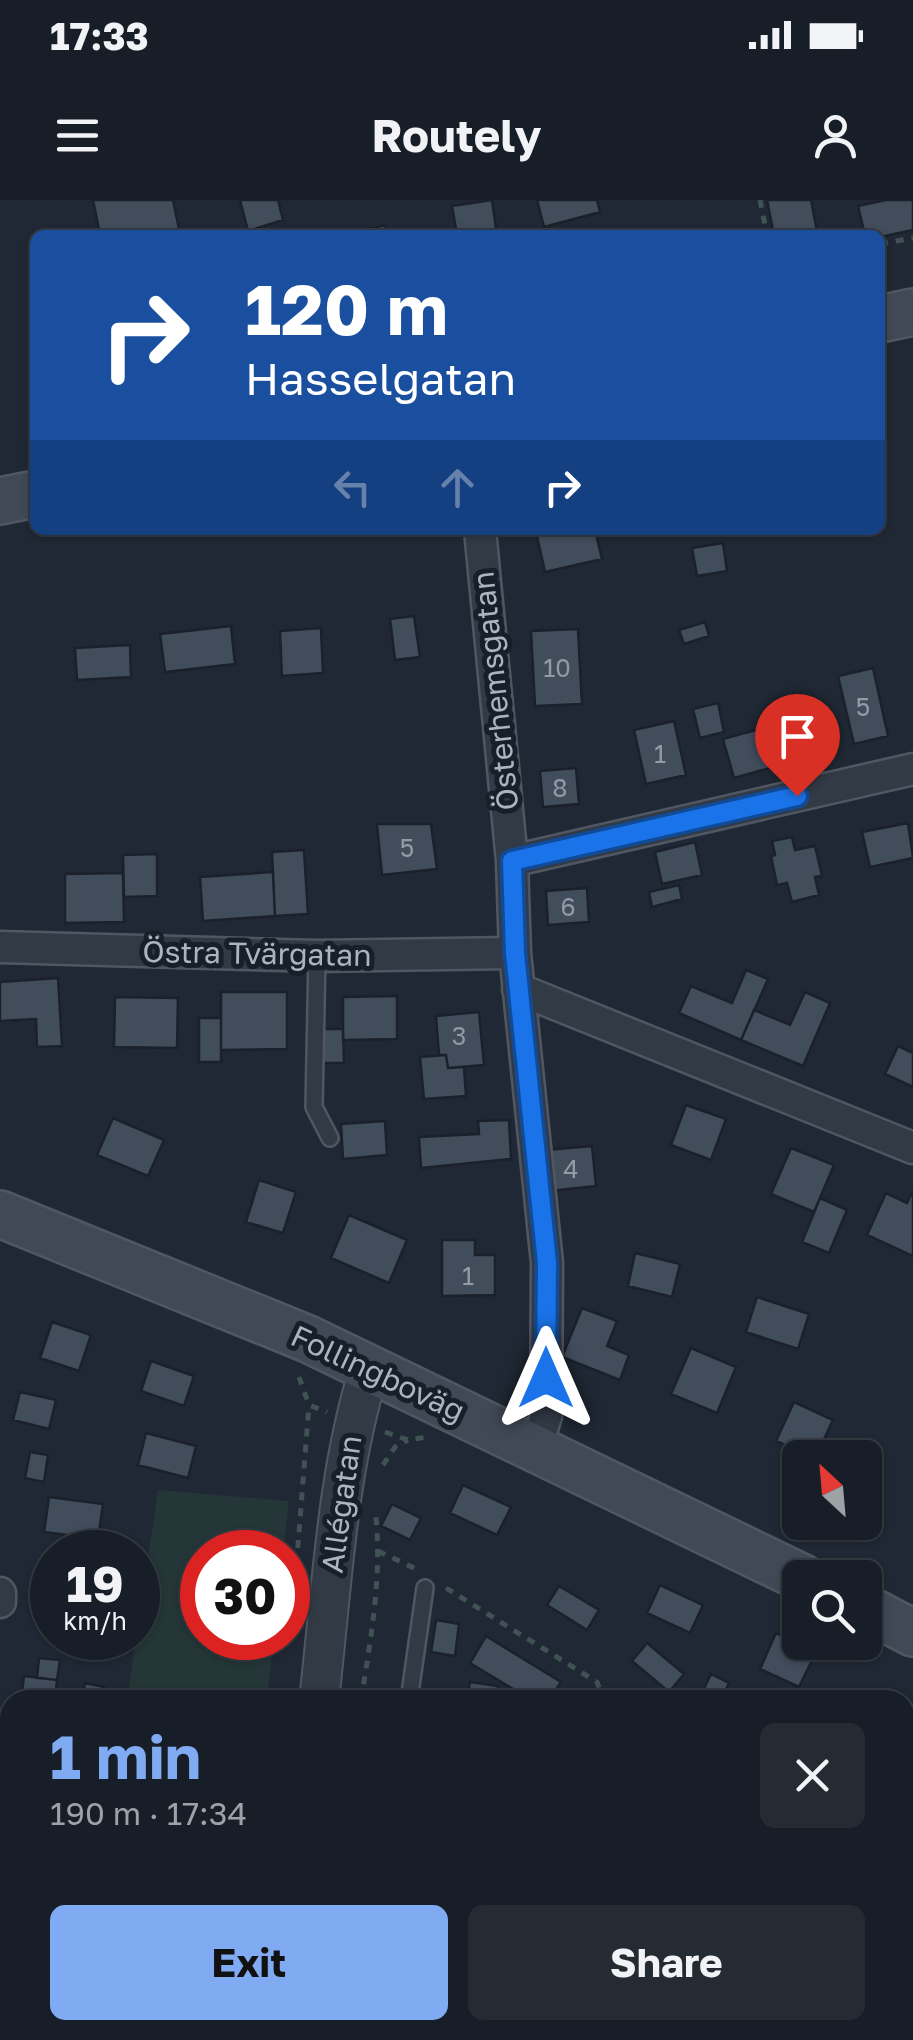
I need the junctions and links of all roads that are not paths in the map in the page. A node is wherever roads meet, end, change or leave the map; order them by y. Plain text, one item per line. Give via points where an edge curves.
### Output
1 (913, 312) edge
2 (885, 318) edge
3 (30, 495) edge
4 (0, 502) edge
5 (480, 535) edge
6 (913, 769) edge
7 (512, 861) junction
8 (0, 947) edge
9 (515, 953) junction
10 (317, 956) junction
11 (518, 989) junction
12 (330, 1138) dead end
13 (913, 1148) edge
14 (0, 1214) edge
15 (368, 1370) junction
16 (536, 1448) junction
17 (782, 1568) edge
18 (427, 1583) road end
19 (0, 1593) edge
20 (0, 1602) edge
21 (882, 1616) edge
22 (913, 1632) edge
23 (320, 1690) edge
24 (411, 1690) edge

1 - 2 main road
3 - 4 main road
5 - 7 street, Österhemsgatan
6 - 7 street
7 - 9 street, Österhemsgatan
8 - 10 street, Östra Tvärgatan
9 - 10 street, Östra Tvärgatan
9 - 11 street, Österhemsgatan
10 - 12 lane via 314,1107
11 - 13 street
11 - 16 street, Österhemsgatan via 547,1263 546,1416
14 - 15 main road, Follingboväg via 308,1339
15 - 16 main road, Follingboväg
15 - 23 street, Allégatan via 339,1502
16 - 17 main road, Follingboväg
18 - 24 lane
19 - 20 street
21 - 22 main road

